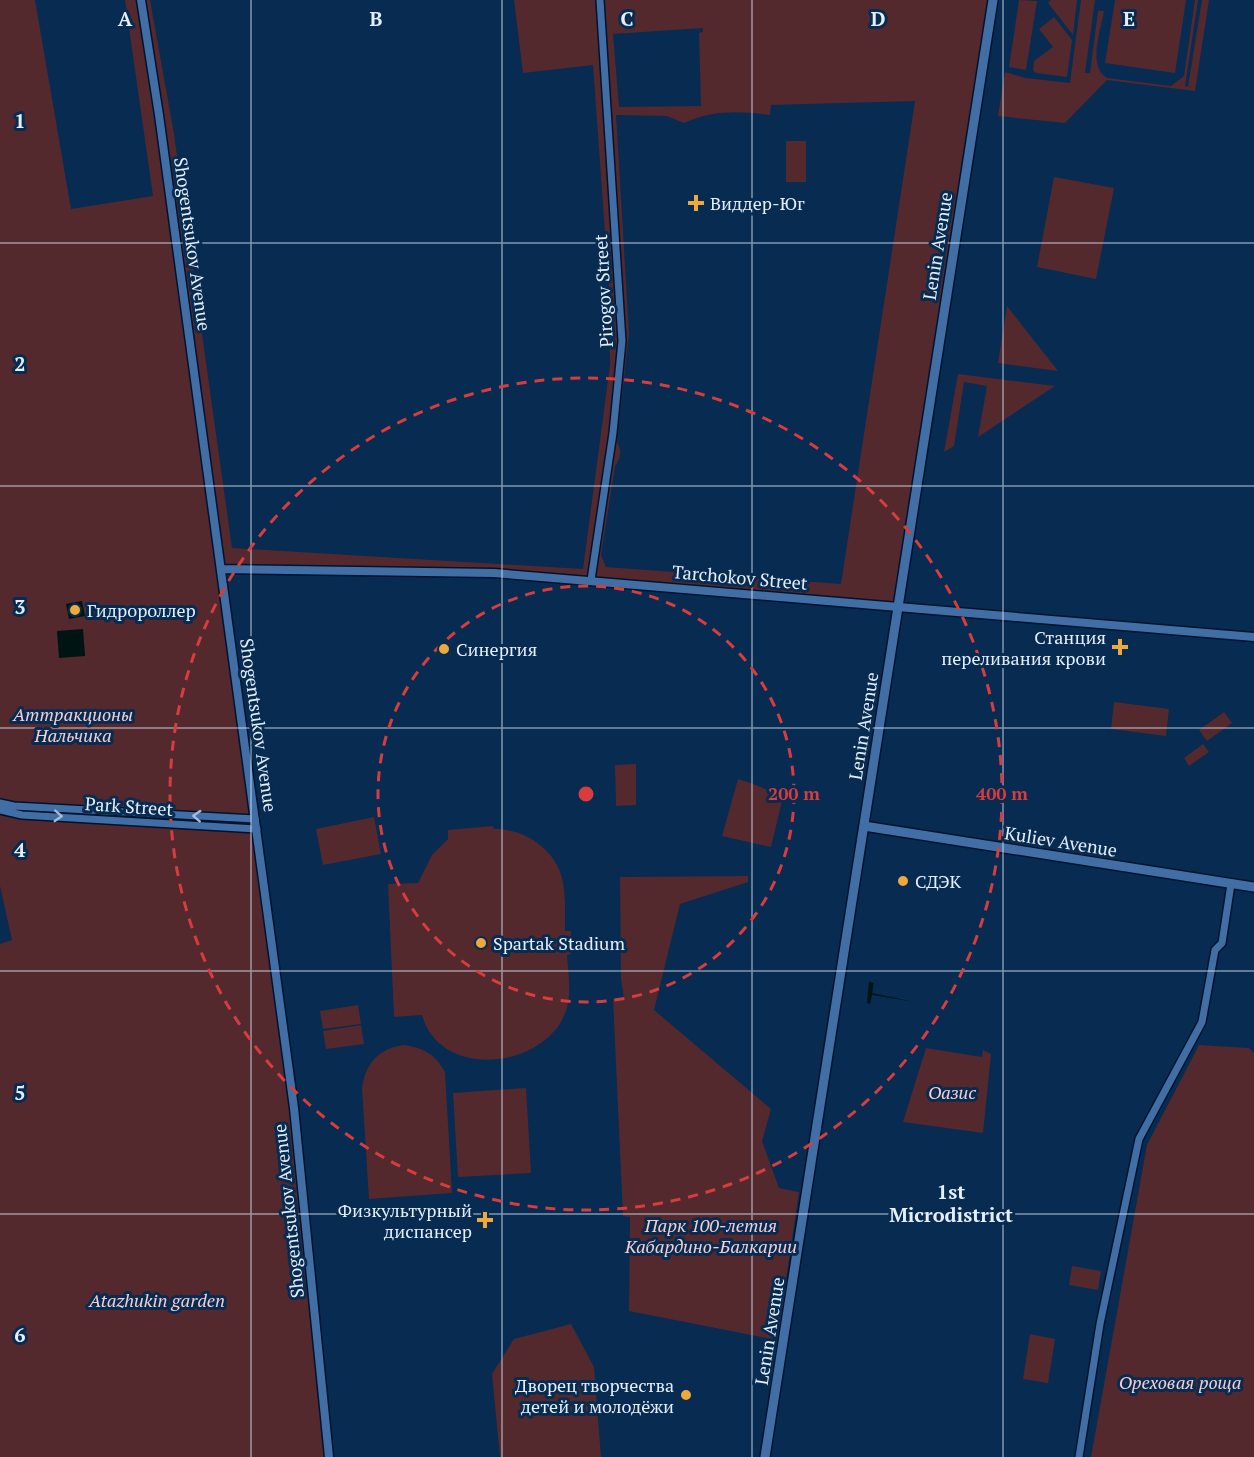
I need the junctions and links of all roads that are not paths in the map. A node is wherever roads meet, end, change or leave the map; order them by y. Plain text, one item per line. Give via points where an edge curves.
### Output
1 (141, 0) edge
2 (600, 0) edge
3 (993, 0) edge
4 (221, 570) junction
5 (591, 580) junction
6 (898, 607) junction
7 (1254, 637) edge
8 (0, 802) edge
9 (0, 810) edge
10 (255, 819) junction
11 (864, 826) junction
12 (257, 829) junction
13 (1231, 884) junction
14 (1254, 887) edge
15 (329, 1457) edge
16 (765, 1457) edge
17 (1079, 1457) edge

1 - 4 street, Shogentsukov Avenue
2 - 5 street, Pirogov Street via 622,341
3 - 6 main road, Lenin Avenue
4 - 5 street, Tarchokov Street via 448,572
4 - 10 street, Shogentsukov Avenue
5 - 6 street, Tarchokov Street
6 - 7 street, Tarchokov Street
6 - 11 main road, Lenin Avenue
10 -> 8 street, Park Street via 14,806
9 -> 12 street, Park Street via 22,815
10 - 12 street, Shogentsukov Avenue
11 - 13 main road, Kuliev Avenue
11 - 16 main road, Lenin Avenue
12 - 15 street, Shogentsukov Avenue via 294,1108
13 - 14 main road, Kuliev Avenue
13 - 17 street via 1222,943 1215,950 1202,1022 1139,1139 1100,1324

